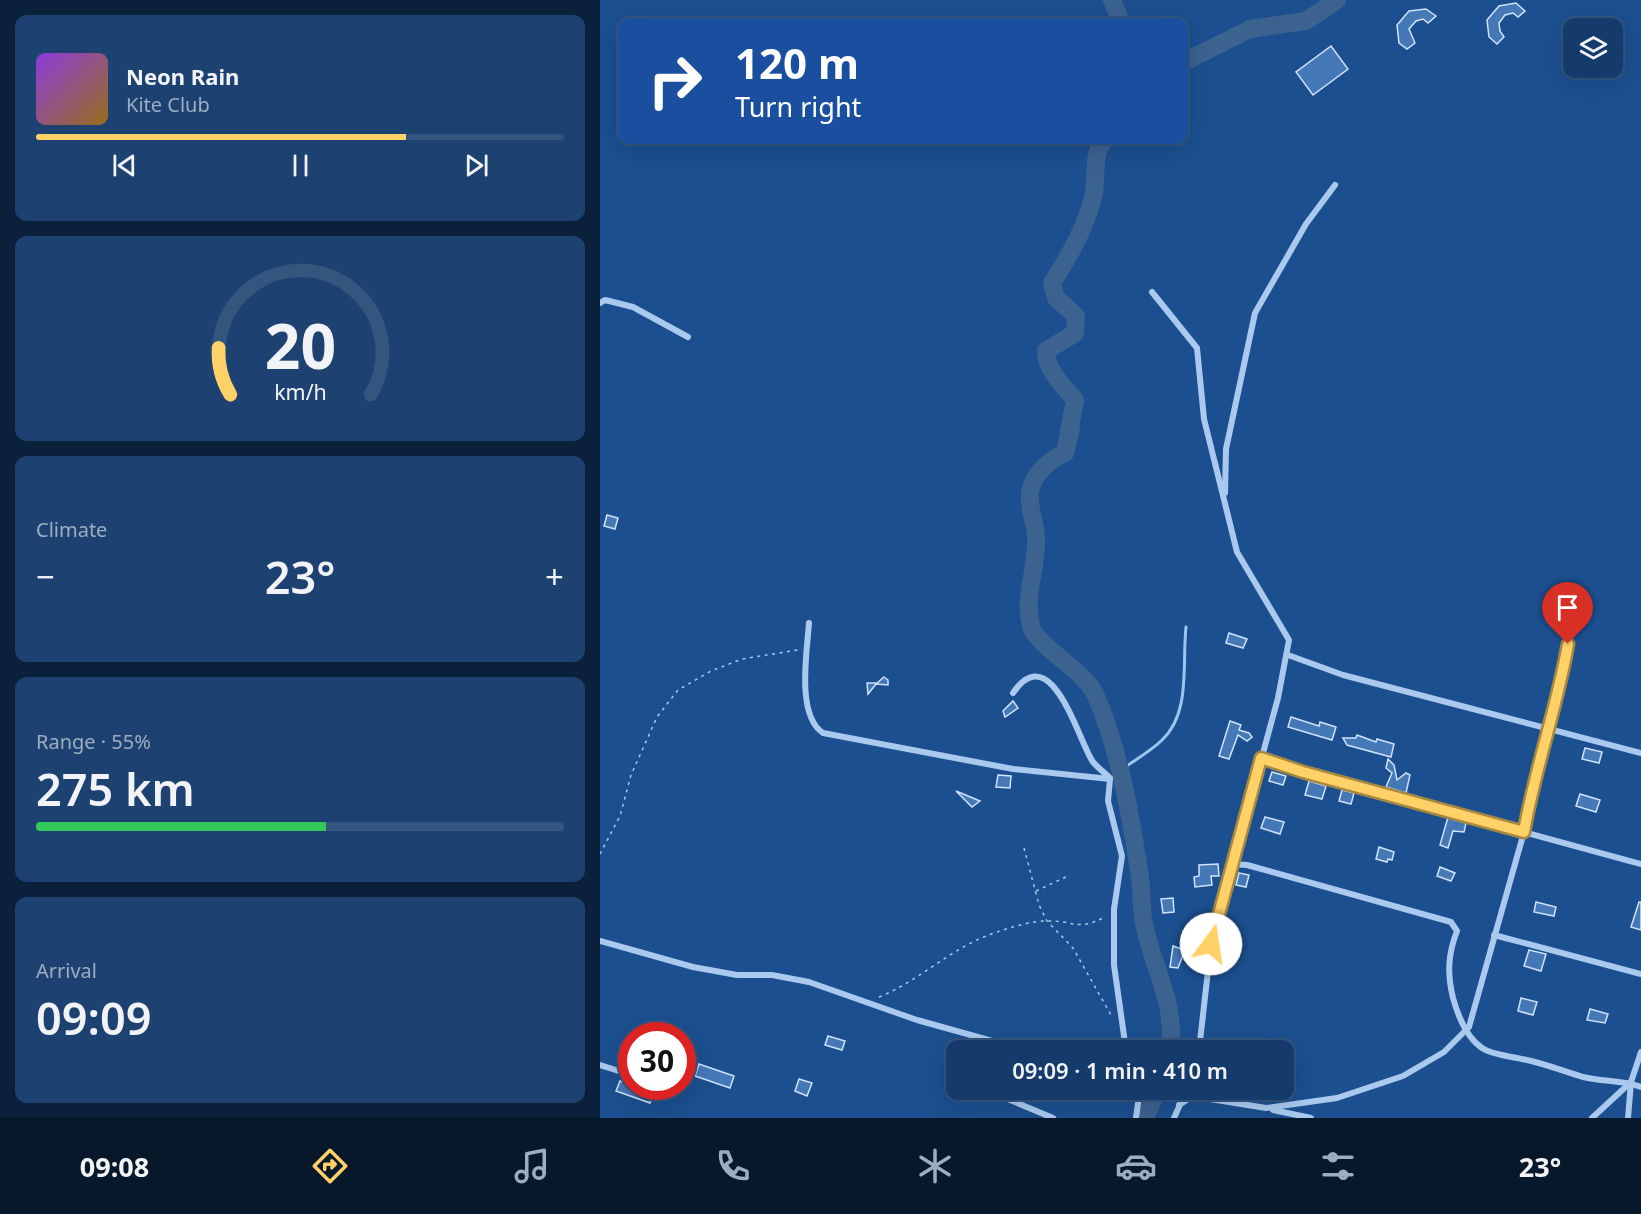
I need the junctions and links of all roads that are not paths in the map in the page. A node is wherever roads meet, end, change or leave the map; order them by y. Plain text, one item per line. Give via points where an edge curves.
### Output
1 (1335, 185) dead end
2 (1152, 292) dead end
3 (600, 303) edge
4 (688, 336) dead end
5 (1225, 503) junction
6 (808, 623) dead end
7 (1568, 628) dead end
8 (1288, 656) junction
9 (1013, 693) dead end
10 (1549, 730) junction
11 (1641, 753) edge
12 (1261, 758) junction
13 (1110, 778) junction
14 (1524, 832) junction
15 (1231, 864) junction
16 (1641, 864) edge
17 (1494, 935) junction
18 (600, 941) edge
19 (1641, 974) edge
20 (1466, 1030) junction
21 (989, 1040) edge
22 (1125, 1040) edge
23 (1200, 1040) edge
24 (1641, 1052) edge
25 (600, 1065) edge
26 (618, 1071) edge
27 (1631, 1082) junction
28 (1641, 1087) edge
29 (1010, 1100) edge
30 (1139, 1100) edge
31 (1182, 1100) edge
32 (1179, 1105) junction
33 (1266, 1108) junction
34 (1053, 1118) edge
35 (1136, 1118) edge
36 (1174, 1118) edge
37 (1311, 1118) edge
38 (1592, 1118) edge
39 (1628, 1118) edge

1 - 5 street via 1306,224 1255,313 1226,449
2 - 5 street via 1197,348 1204,419
3 - 4 street via 605,300 633,307
5 - 8 street via 1237,552 1289,640
6 - 13 street via 809,718 823,733 963,761
7 - 10 street via 1567,652
8 - 10 street via 1343,675
8 - 12 street
9 - 13 street via 1020,683 1034,676 1056,691 1073,713 1092,761
10 - 11 street
10 - 14 street
12 - 14 street
12 - 15 street
13 - 22 street via 1107,801 1122,856 1114,909 1114,965
14 - 16 street
14 - 17 street
15 - 20 street via 1247,865 1452,922 1457,931 1447,968 1456,1009
15 - 23 street via 1211,944
17 - 19 street
17 - 20 street
18 - 21 street via 693,967 809,982 917,1020
20 - 27 street via 1485,1050 1607,1082
20 - 33 street via 1438,1056 1403,1076 1367,1090 1300,1105
24 - 27 street
25 - 26 street
27 - 28 street
27 - 38 street
27 - 39 street
29 - 34 street
30 - 35 street
31 - 32 street
32 - 33 street via 1191,1097
32 - 36 street
33 - 37 street

